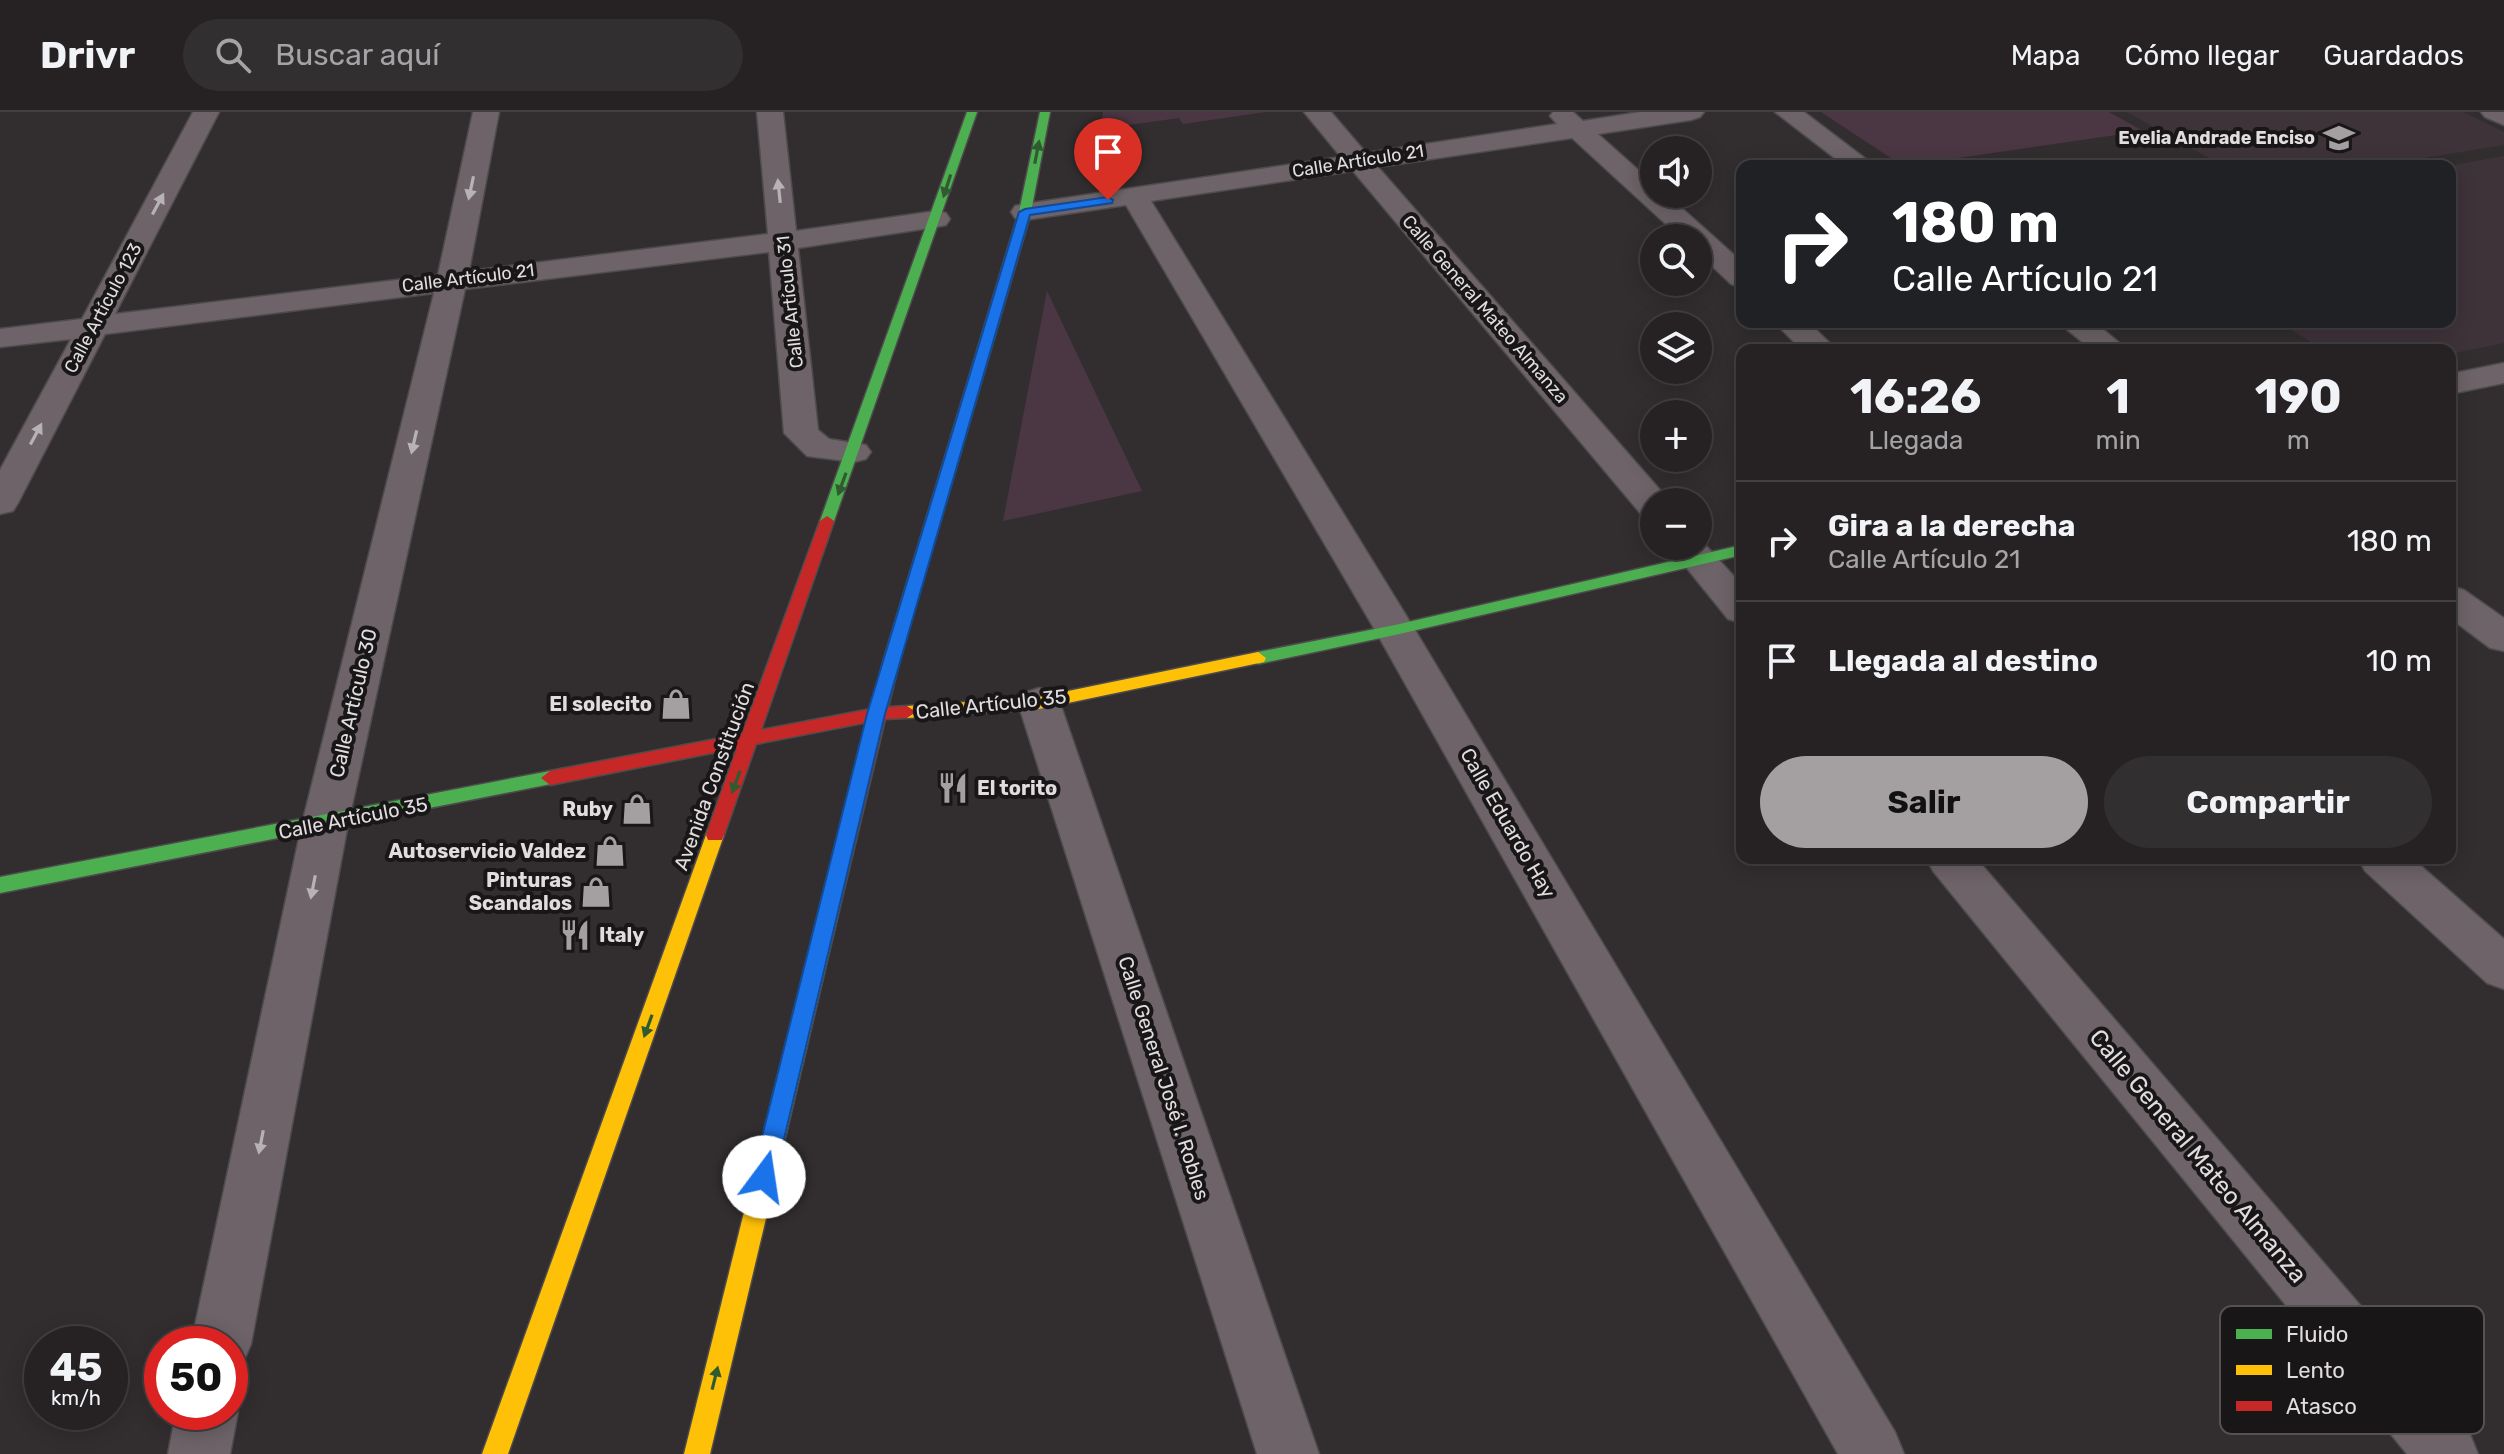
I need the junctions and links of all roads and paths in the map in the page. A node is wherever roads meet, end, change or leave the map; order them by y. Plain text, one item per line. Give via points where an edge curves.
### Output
1 (206, 112) edge
2 (486, 112) edge
3 (770, 112) edge
4 (972, 112) edge
5 (1045, 112) edge
6 (1317, 112) edge
7 (1691, 112) edge
8 (1788, 112) edge
9 (2494, 112) edge
10 (2504, 117) edge
11 (1568, 120) edge
12 (1854, 160) edge
13 (1358, 161) junction
14 (1135, 197) junction
15 (1025, 212) junction
16 (936, 219) junction
17 (1683, 224) edge
18 (784, 241) junction
19 (1712, 251) edge
20 (1736, 273) edge
21 (452, 280) junction
22 (93, 326) junction
23 (1797, 328) edge
24 (2082, 328) edge
25 (0, 338) edge
26 (1814, 344) edge
27 (2104, 344) edge
28 (2504, 373) edge
29 (2456, 382) edge
30 (2456, 383) edge
31 (2504, 408) edge
32 (854, 452) junction
33 (1640, 490) edge
34 (0, 503) edge
35 (1736, 550) edge
36 (1712, 552) edge
37 (1667, 560) edge
38 (1700, 560) edge
39 (1736, 603) edge
40 (2456, 603) edge
41 (1395, 630) junction
42 (2504, 638) edge
43 (1039, 703) junction
44 (876, 714) junction
45 (752, 737) junction
46 (325, 824) junction
47 (1954, 864) edge
48 (2388, 864) edge
49 (0, 885) edge
50 (2504, 969) edge
51 (2323, 1306) edge
52 (225, 1326) edge
53 (204, 1430) edge
54 (2430, 1434) edge
55 (199, 1454) edge
56 (495, 1454) edge
57 (697, 1454) edge
58 (1288, 1454) edge
59 (1873, 1454) edge
60 (2447, 1454) edge

22 -> 1 street, Calle Artículo 123
2 -> 21 street, Calle Artículo 30
18 -> 3 street, Calle Artículo 31
4 -> 16 main road, Avenida Constitución
15 -> 5 main road
6 - 13 street, Calle General Mateo Almanza
7 - 11 street, Calle Artículo 21
8 - 12 street
9 - 10 street
11 - 13 street, Calle Artículo 21
11 - 17 street
13 - 14 street, Calle Artículo 21
13 - 33 street, Calle General Mateo Almanza
14 - 15 street, Calle Artículo 21
14 - 41 street, Calle Eduardo Hay
15 - 44 main road
16 - 18 street, Calle Artículo 21
16 - 32 main road, Avenida Constitución
18 - 21 street, Calle Artículo 21
18 - 32 street, Calle Artículo 31 via 801,433 819,449
19 - 20 street
21 - 22 street, Calle Artículo 21
21 -> 46 street, Calle Artículo 30
22 - 25 street, Calle Artículo 21
34 -> 22 street, Calle Artículo 123
23 - 26 street
24 - 27 street
28 - 29 street
30 - 31 street
32 -> 45 main road, Avenida Constitución
35 - 36 main road, Calle Artículo 35
37 - 41 main road, Calle Artículo 35
38 - 39 street
40 - 42 street
41 - 43 main road, Calle Artículo 35
41 - 59 street, Calle Eduardo Hay
43 - 44 main road, Calle Artículo 35
43 - 58 street, Calle General José I. Robles
44 - 45 main road, Calle Artículo 35
57 -> 44 main road
45 - 46 main road, Calle Artículo 35
45 -> 56 main road, Avenida Constitución
46 - 49 main road, Calle Artículo 35
46 -> 52 street, Calle Artículo 30
47 - 51 street, Calle General Mateo Almanza
48 - 50 street
53 - 55 street
54 - 60 street, Calle General Mateo Almanza

